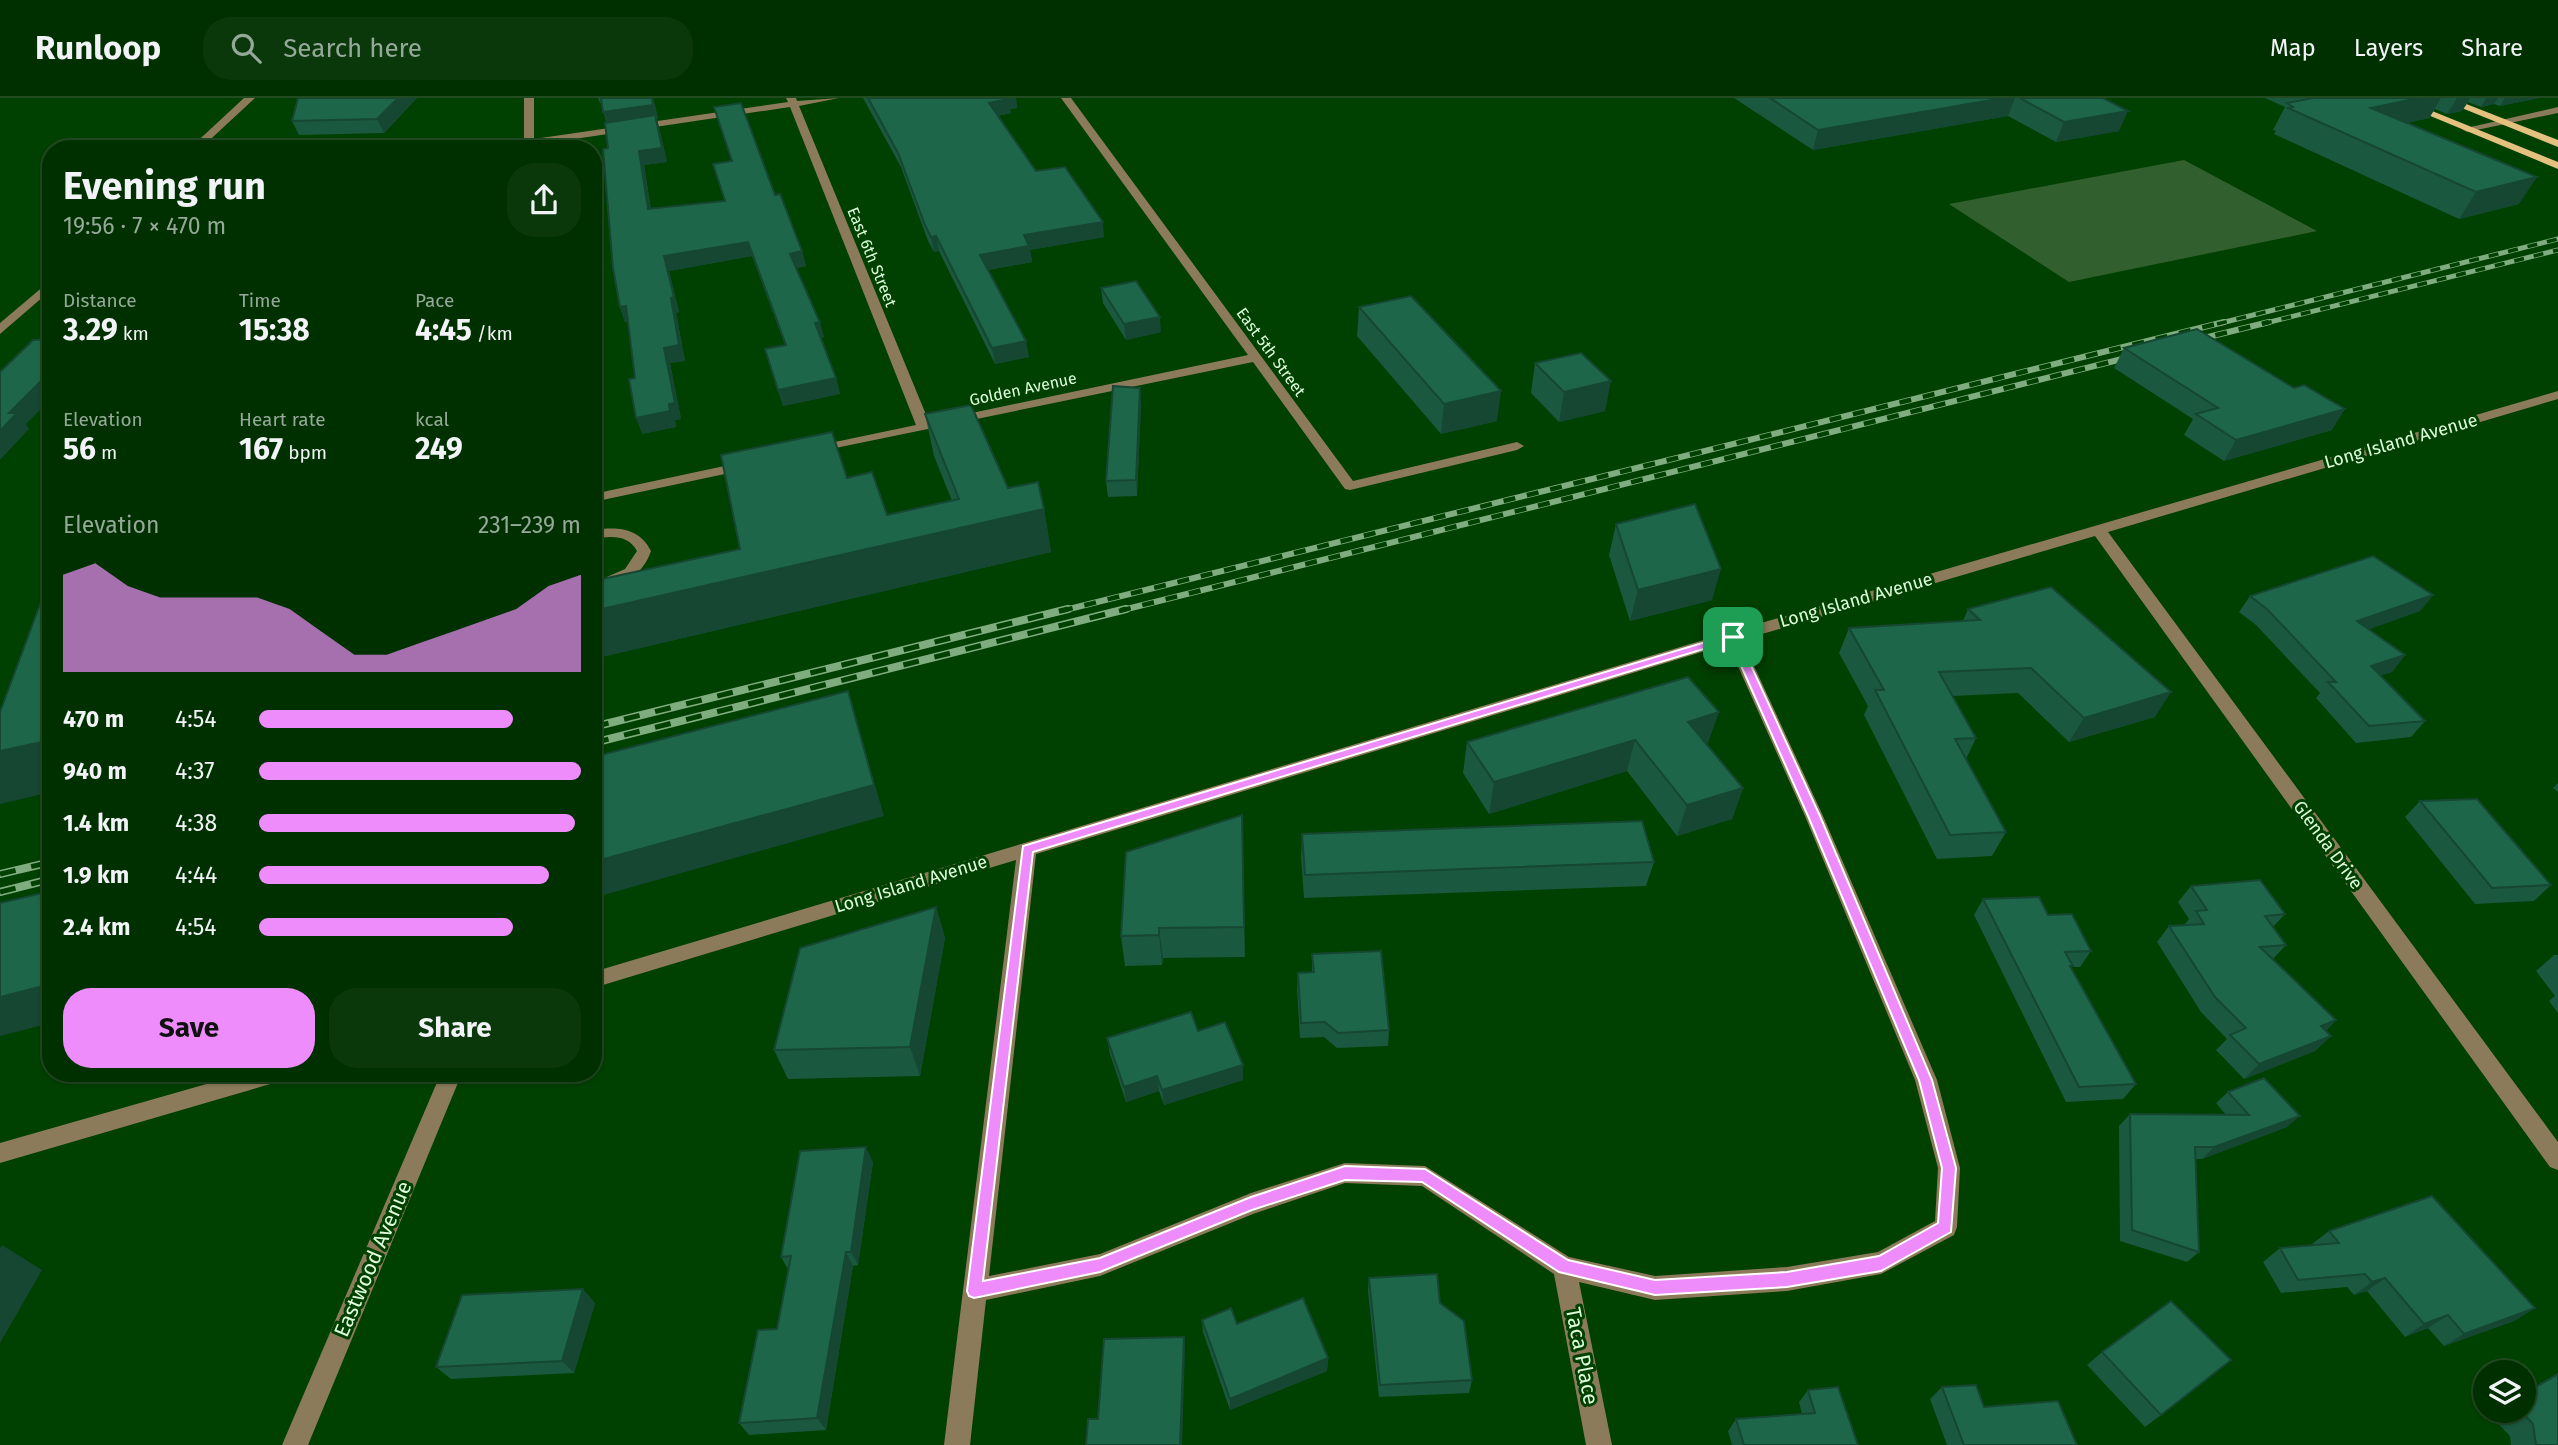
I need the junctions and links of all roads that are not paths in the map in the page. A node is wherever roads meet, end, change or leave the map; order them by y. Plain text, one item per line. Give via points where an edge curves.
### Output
1 (250, 98) edge
2 (529, 98) edge
3 (834, 98) edge
4 (1066, 98) edge
5 (2392, 98) edge
6 (2442, 98) edge
7 (792, 101) edge
8 (2558, 110) edge
9 (2501, 122) junction
10 (2467, 129) junction
11 (204, 140) edge
12 (528, 140) edge
13 (563, 140) edge
14 (2558, 144) edge
15 (2558, 166) edge
16 (42, 291) edge
17 (0, 330) edge
18 (1254, 358) junction
19 (2558, 396) edge
20 (924, 427) junction
21 (1517, 446) dead end
22 (805, 452) edge
23 (765, 461) edge
24 (602, 496) edge
25 (2098, 529) junction
26 (602, 533) edge
27 (602, 585) edge
28 (1733, 637) junction
29 (1027, 849) junction
30 (602, 976) edge
31 (246, 1082) edge
32 (447, 1082) edge
33 (0, 1153) edge
34 (2558, 1160) edge
35 (1564, 1267) junction
36 (974, 1291) junction
37 (295, 1445) edge
38 (957, 1445) edge
39 (1599, 1445) edge

1 - 11 street
2 - 12 street
3 - 7 street
4 - 18 street, East 5th Street
5 - 10 main road
6 - 9 main road
7 - 13 street
7 - 20 street, East 6th Street
8 - 9 street
9 - 10 street
9 - 14 main road
10 - 15 main road
16 - 17 street
18 - 20 street, Golden Avenue
18 - 21 street, East 5th Street via 1350,486
19 - 25 street, Long Island Avenue
20 - 22 street, Golden Avenue
23 - 24 street
25 - 28 street, Long Island Avenue
25 - 34 street, Glenda Drive
26 - 27 street via 634,537 644,551 642,560 624,577
28 - 29 street, Long Island Avenue
28 - 35 street via 1926,1080 1949,1168 1946,1227 1881,1264 1787,1279 1655,1287
29 - 30 street, Long Island Avenue
29 - 36 street
31 - 33 street
32 - 37 street, Eastwood Avenue
35 - 36 street via 1425,1176 1345,1173 1251,1204 1100,1265
35 - 39 street, Taca Place
36 - 38 street

